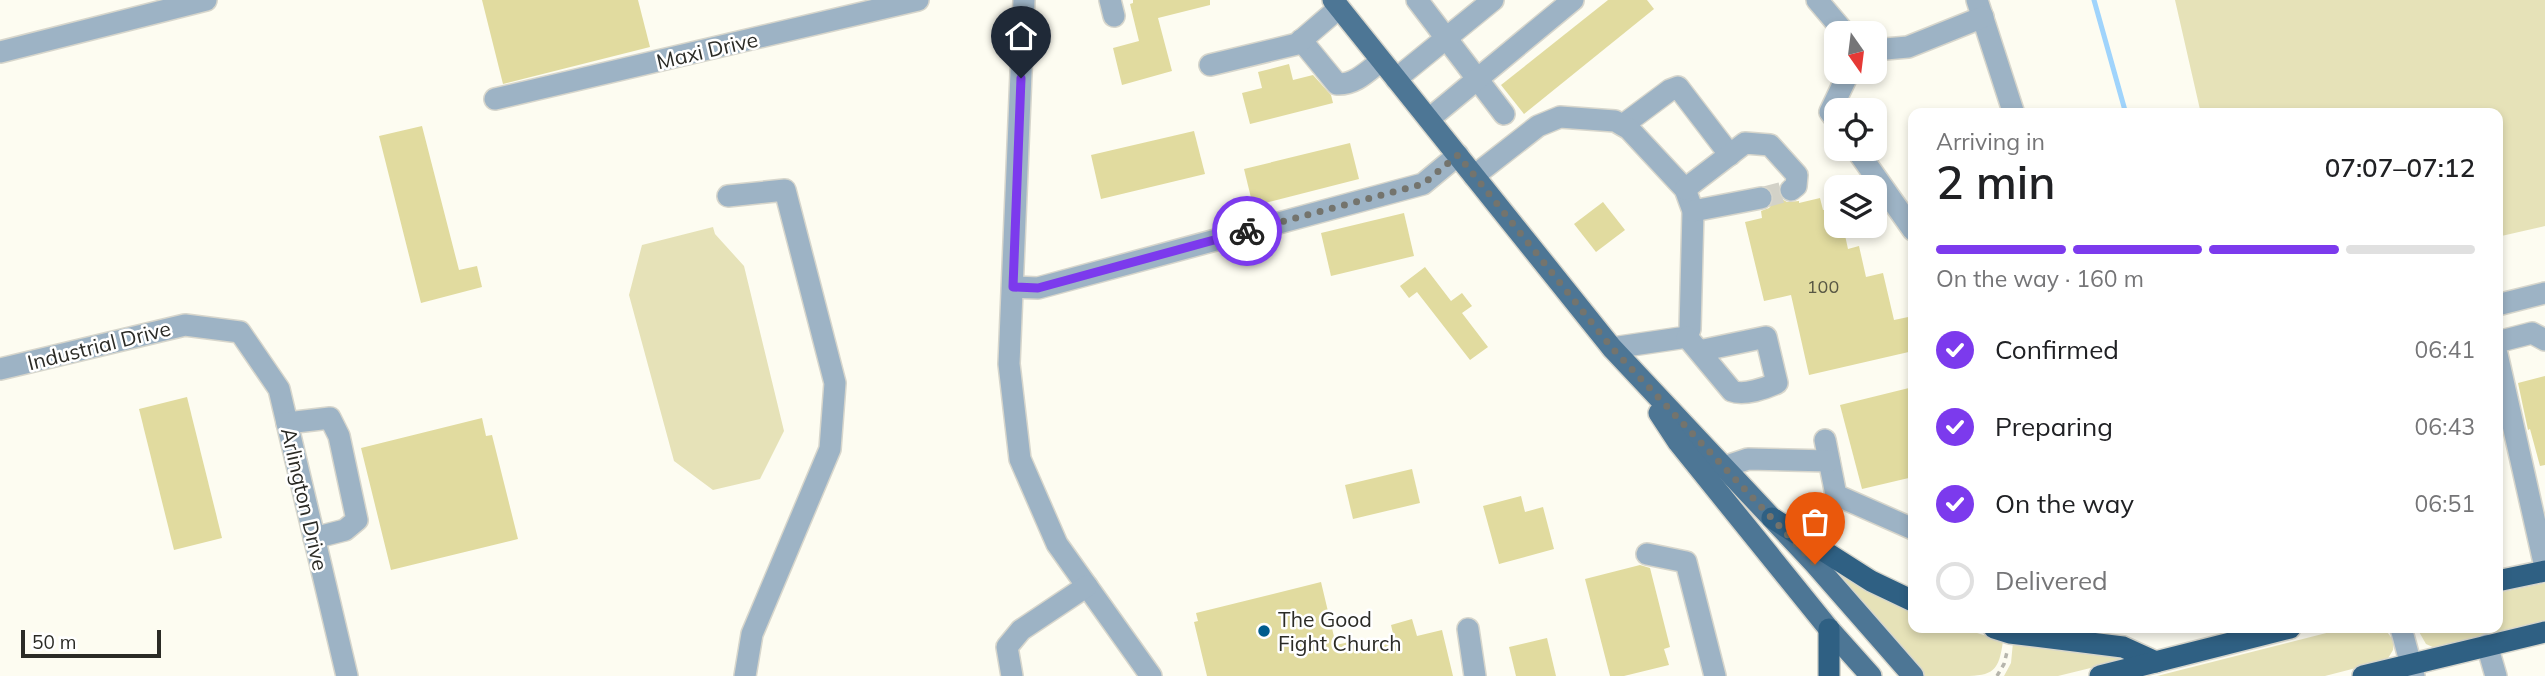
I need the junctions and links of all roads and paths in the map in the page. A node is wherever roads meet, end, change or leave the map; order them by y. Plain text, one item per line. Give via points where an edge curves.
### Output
1 (206, 0) edge
2 (918, 0) edge
3 (1024, 0) edge
4 (1417, 0) edge
5 (1493, 0) edge
6 (1573, 0) edge
7 (1817, 0) edge
8 (1336, 4) edge
9 (855, 8) edge
10 (1980, 8) edge
11 (1835, 21) edge
12 (1447, 38) junction
13 (1301, 40) junction
14 (1887, 49) edge
15 (0, 52) edge
16 (1381, 61) junction
17 (1210, 65) dead end
18 (1396, 79) junction
19 (1478, 79) junction
20 (495, 99) dead end
21 (2012, 108) edge
22 (1504, 114) dead end
23 (1429, 120) junction
24 (1623, 125) junction
25 (1458, 155) junction
26 (1730, 155) junction
27 (1864, 161) edge
28 (1474, 176) junction
29 (1685, 189) junction
30 (1791, 190) dead end
31 (727, 195) dead end
32 (1761, 198) tunnel mouth
33 (1693, 211) junction
34 (1908, 223) edge
35 (1013, 287) junction
36 (2545, 293) edge
37 (2503, 304) edge
38 (240, 332) joint
39 (2503, 340) edge
40 (2545, 340) edge
41 (1618, 355) junction
42 (0, 369) edge
43 (2503, 374) edge
44 (287, 423) junction
45 (1724, 467) junction
46 (2536, 485) edge
47 (1772, 518) junction
48 (1908, 527) edge
49 (314, 538) junction
50 (1647, 554) dead end
51 (2545, 569) edge
52 (2503, 580) edge
53 (1087, 586) junction
54 (1908, 599) edge
55 (1468, 629) dead end
56 (1829, 629) junction
57 (2545, 632) edge
58 (2270, 633) edge
59 (2402, 633) edge
60 (2052, 634) edge
61 (2487, 645) junction
62 (2156, 662) junction
63 (2413, 670) edge
64 (347, 676) edge
65 (745, 676) edge
66 (1012, 676) edge
67 (1152, 676) edge
68 (1475, 676) edge
69 (1715, 676) edge
70 (1829, 676) edge
71 (1871, 676) edge
72 (1913, 676) edge
73 (2100, 676) edge
74 (2363, 676) edge
75 (2496, 676) edge

1 - 15 street
2 - 9 street, Maxi Drive
3 - 35 street
4 - 12 street
5 - 12 street
6 - 19 street
7 - 11 street
8 - 13 street
8 - 16 main road
9 - 20 street, Maxi Drive
10 - 14 street via 1908,47
10 - 21 street
12 - 18 street
12 - 19 street
13 - 16 street via 1337,84 1347,85
13 - 17 street
16 - 18 main road
18 - 23 main road
19 - 22 street
19 - 23 street
23 - 25 main road
24 - 26 street via 1678,87
24 - 28 street via 1560,117 1538,126
24 - 29 street
25 - 28 main road
25 - 35 street via 1423,184 1038,288
26 - 29 street
26 - 30 street via 1745,143 1770,145 1797,175
27 - 34 street
28 - 41 main road
29 - 33 street
31 - 65 street via 785,190 835,383 831,449 752,634
32 - 33 street
33 - 41 street via 1693,344
35 - 53 street via 1009,364 1020,459 1057,544
36 - 37 street
38 - 42 street, Industrial Drive via 185,325
38 - 44 street, Arlington Drive via 279,389
39 - 40 street via 2532,333
41 - 45 main road
41 - 56 main road via 1678,442
43 - 46 street
44 - 49 street, Arlington Drive
44 - 49 street via 330,418 339,436 357,520 345,530
45 - 47 main road
45 - 48 street via 1827,450 1836,495
46 - 51 street
47 - 54 highway via 1871,581
47 - 72 main road
49 - 64 street, Arlington Drive
50 - 69 street via 1686,562
51 - 52 highway
53 - 66 street via 1021,630 1007,647
53 - 67 street
55 - 68 street
56 - 70 highway
56 - 71 main road
57 - 61 highway
58 - 62 highway
59 - 63 street
60 - 62 highway via 2123,648
61 - 63 highway
61 - 75 street
62 - 73 highway
63 - 74 highway

